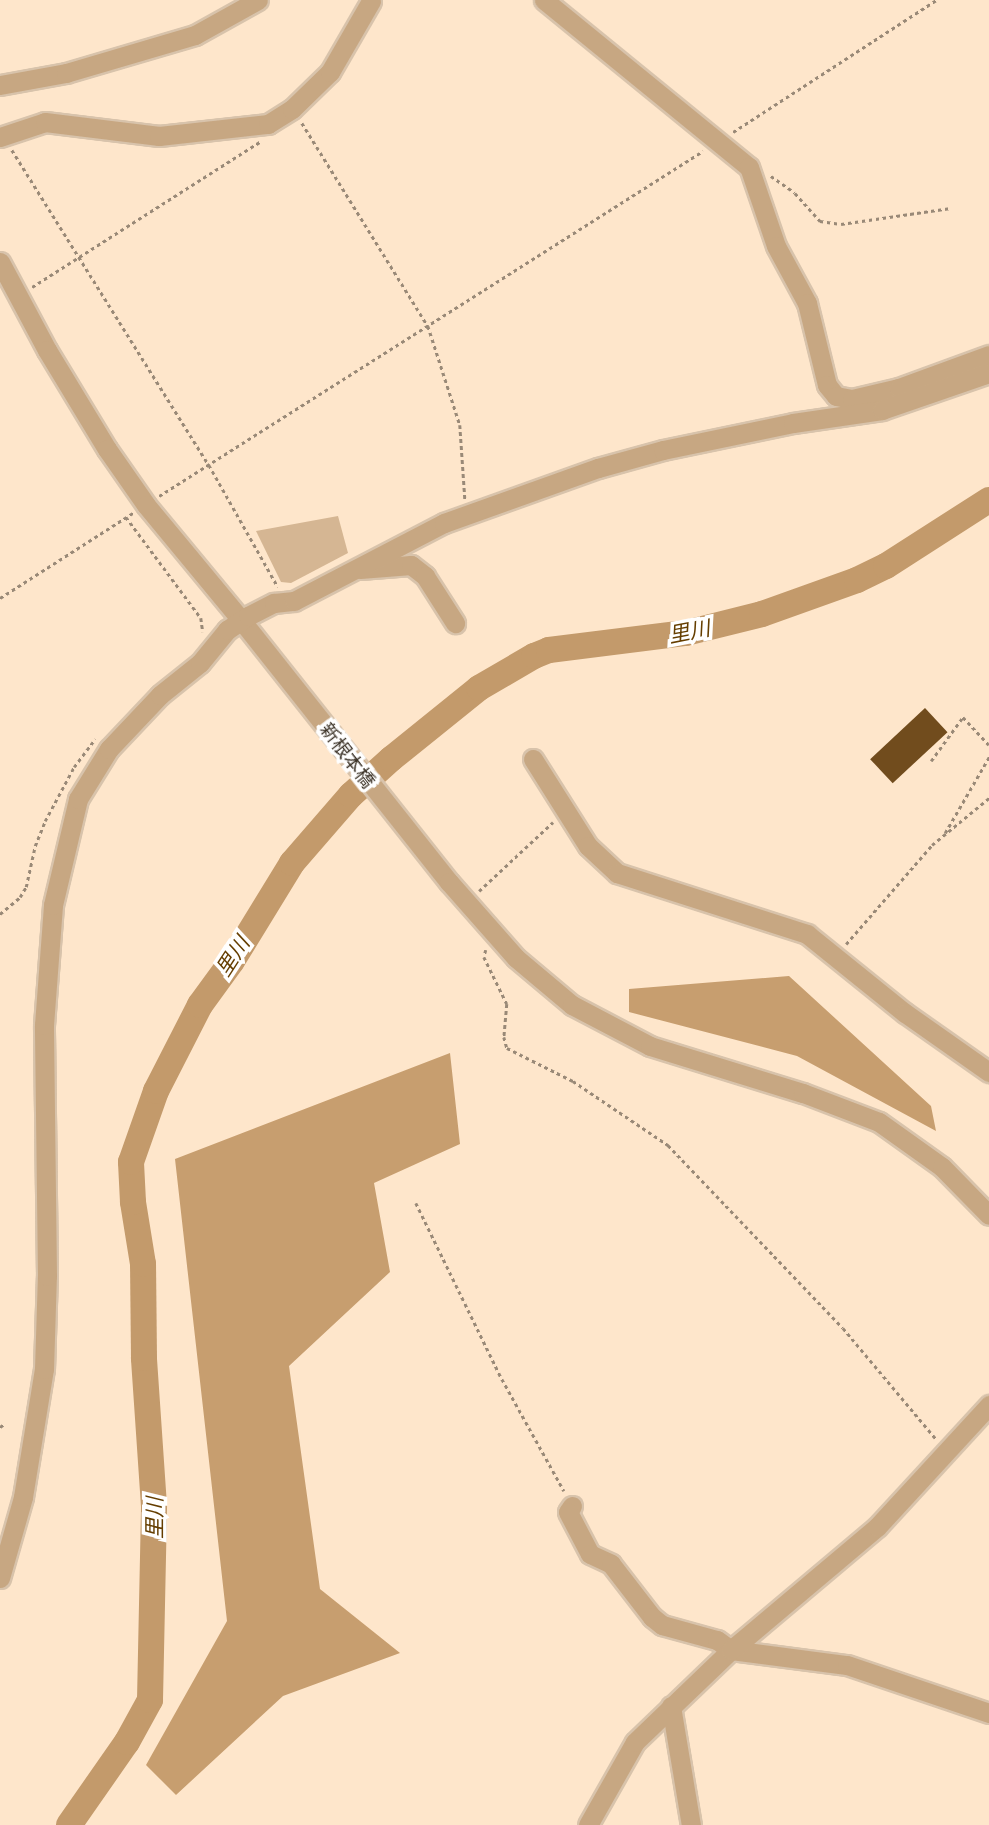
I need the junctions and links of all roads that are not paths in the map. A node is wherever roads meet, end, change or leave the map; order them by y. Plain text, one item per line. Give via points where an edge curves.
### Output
1 (258, 0) edge
2 (371, 0) edge
3 (544, 0) edge
4 (0, 85) edge
5 (1, 133) edge
6 (0, 262) edge
7 (989, 355) edge
8 (989, 373) edge
9 (852, 399) junction
10 (907, 403) junction
11 (355, 569) junction
12 (455, 623) dead end
13 (244, 624) junction
14 (533, 759) dead end
15 (989, 1072) edge
16 (989, 1215) edge
17 (989, 1405) edge
18 (572, 1506) road end
19 (0, 1578) edge
20 (730, 1650) junction
21 (671, 1706) junction
22 (989, 1713) edge
23 (588, 1825) edge
24 (691, 1825) edge

1 - 4 street via 195,35 66,73
2 - 5 street via 330,72 292,109 268,124 159,136 46,121
3 - 9 street via 748,167 776,246 807,303 827,385 836,396
6 - 13 street, 新根本橋 via 107,449 146,505
7 - 9 street via 929,380
8 - 10 street
9 - 10 street
10 - 11 street via 663,450 598,468 444,523
11 - 12 street via 411,565 425,576
11 - 13 street via 294,601 274,603
13 - 16 street, 新根本橋 via 466,903 516,958 572,1005 650,1046 803,1093 879,1122 942,1167
13 - 19 street via 227,630 200,663 160,695 116,741 89,779 71,821 53,905 46,975 44,1369 23,1497
14 - 15 street via 588,846 617,873 807,934
17 - 20 street via 912,1492 848,1554
18 - 20 street via 568,1512 590,1554 617,1570 652,1617 662,1625 717,1640
20 - 21 street
20 - 22 street via 847,1665
21 - 23 street via 626,1752
21 - 24 street

